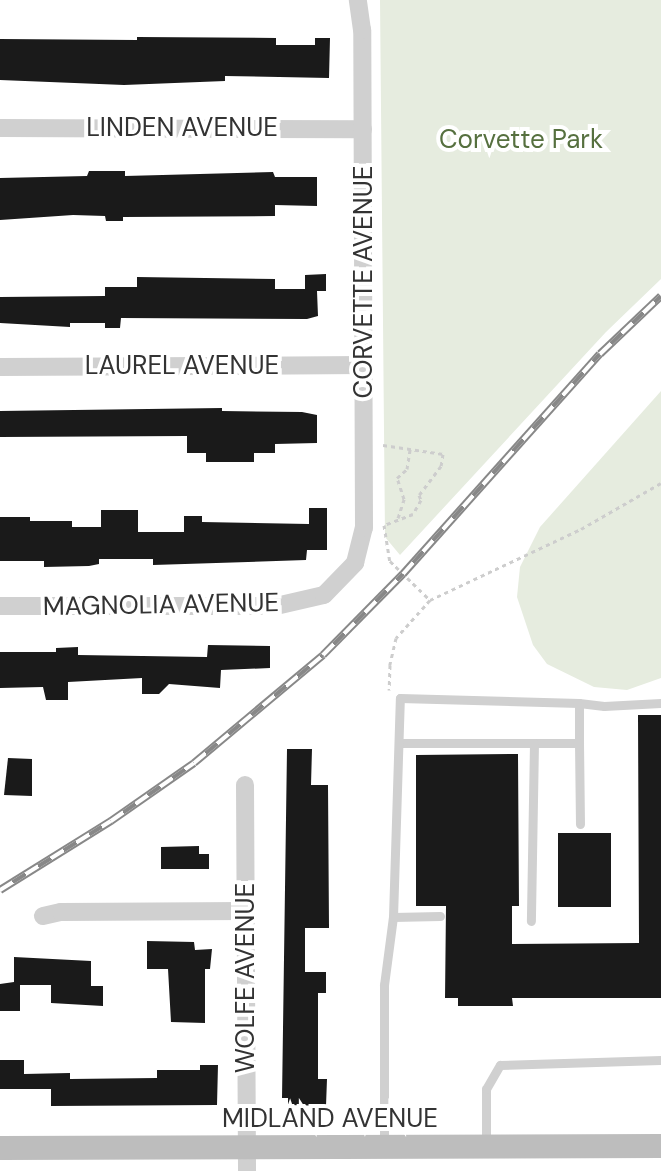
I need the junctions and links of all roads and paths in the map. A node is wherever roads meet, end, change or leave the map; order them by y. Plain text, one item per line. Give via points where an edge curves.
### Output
1 (358, 0) edge
2 (0, 128) edge
3 (363, 129) junction
4 (364, 365) junction
5 (0, 367) edge
6 (379, 445) dead end
7 (410, 449) junction
8 (661, 483) edge
9 (397, 520) junction
10 (384, 525) dead end
11 (387, 551) dead end
12 (355, 563) joint
13 (430, 600) junction
14 (0, 606) edge
15 (579, 703) junction
16 (661, 703) edge
17 (401, 709) junction
18 (399, 743) junction
19 (534, 743) junction
20 (579, 743) junction
21 (245, 785) dead end
22 (580, 824) dead end
23 (246, 911) junction
24 (43, 916) dead end
25 (440, 916) dead end
26 (393, 917) junction
27 (531, 921) dead end
28 (661, 1060) edge
29 (486, 1146) junction
30 (661, 1146) edge
31 (384, 1147) junction
32 (0, 1148) edge
33 (247, 1159) edge

1 - 3 street, CORVETTE AVENUE
2 - 3 street, LINDEN AVENUE
3 - 4 street, CORVETTE AVENUE
4 - 5 street, LAUREL AVENUE
4 - 12 street, CORVETTE AVENUE via 364,528
6 - 7 path
7 - 9 path via 407,469 397,478 404,499
7 - 9 path via 443,454 443,459 413,514
8 - 13 path via 581,529
9 - 10 path
11 - 13 path via 390,561
12 - 14 street, MAGNOLIA AVENUE via 324,595 276,606
13 - 17 path via 393,645 389,691
15 - 16 lane
15 - 17 lane via 400,698
15 - 20 lane
17 - 18 lane
18 - 19 lane
18 - 26 lane
19 - 20 lane
19 - 27 lane
20 - 22 lane
21 - 23 street, WOLFE AVENUE
23 - 24 street
23 - 33 street, WOLFE AVENUE
25 - 26 lane
26 - 31 lane via 384,985
28 - 29 lane via 500,1065 486,1089
29 - 30 main road, MIDLAND AVENUE
29 - 31 main road, MIDLAND AVENUE
31 - 33 main road, MIDLAND AVENUE
32 - 33 main road, MIDLAND AVENUE

